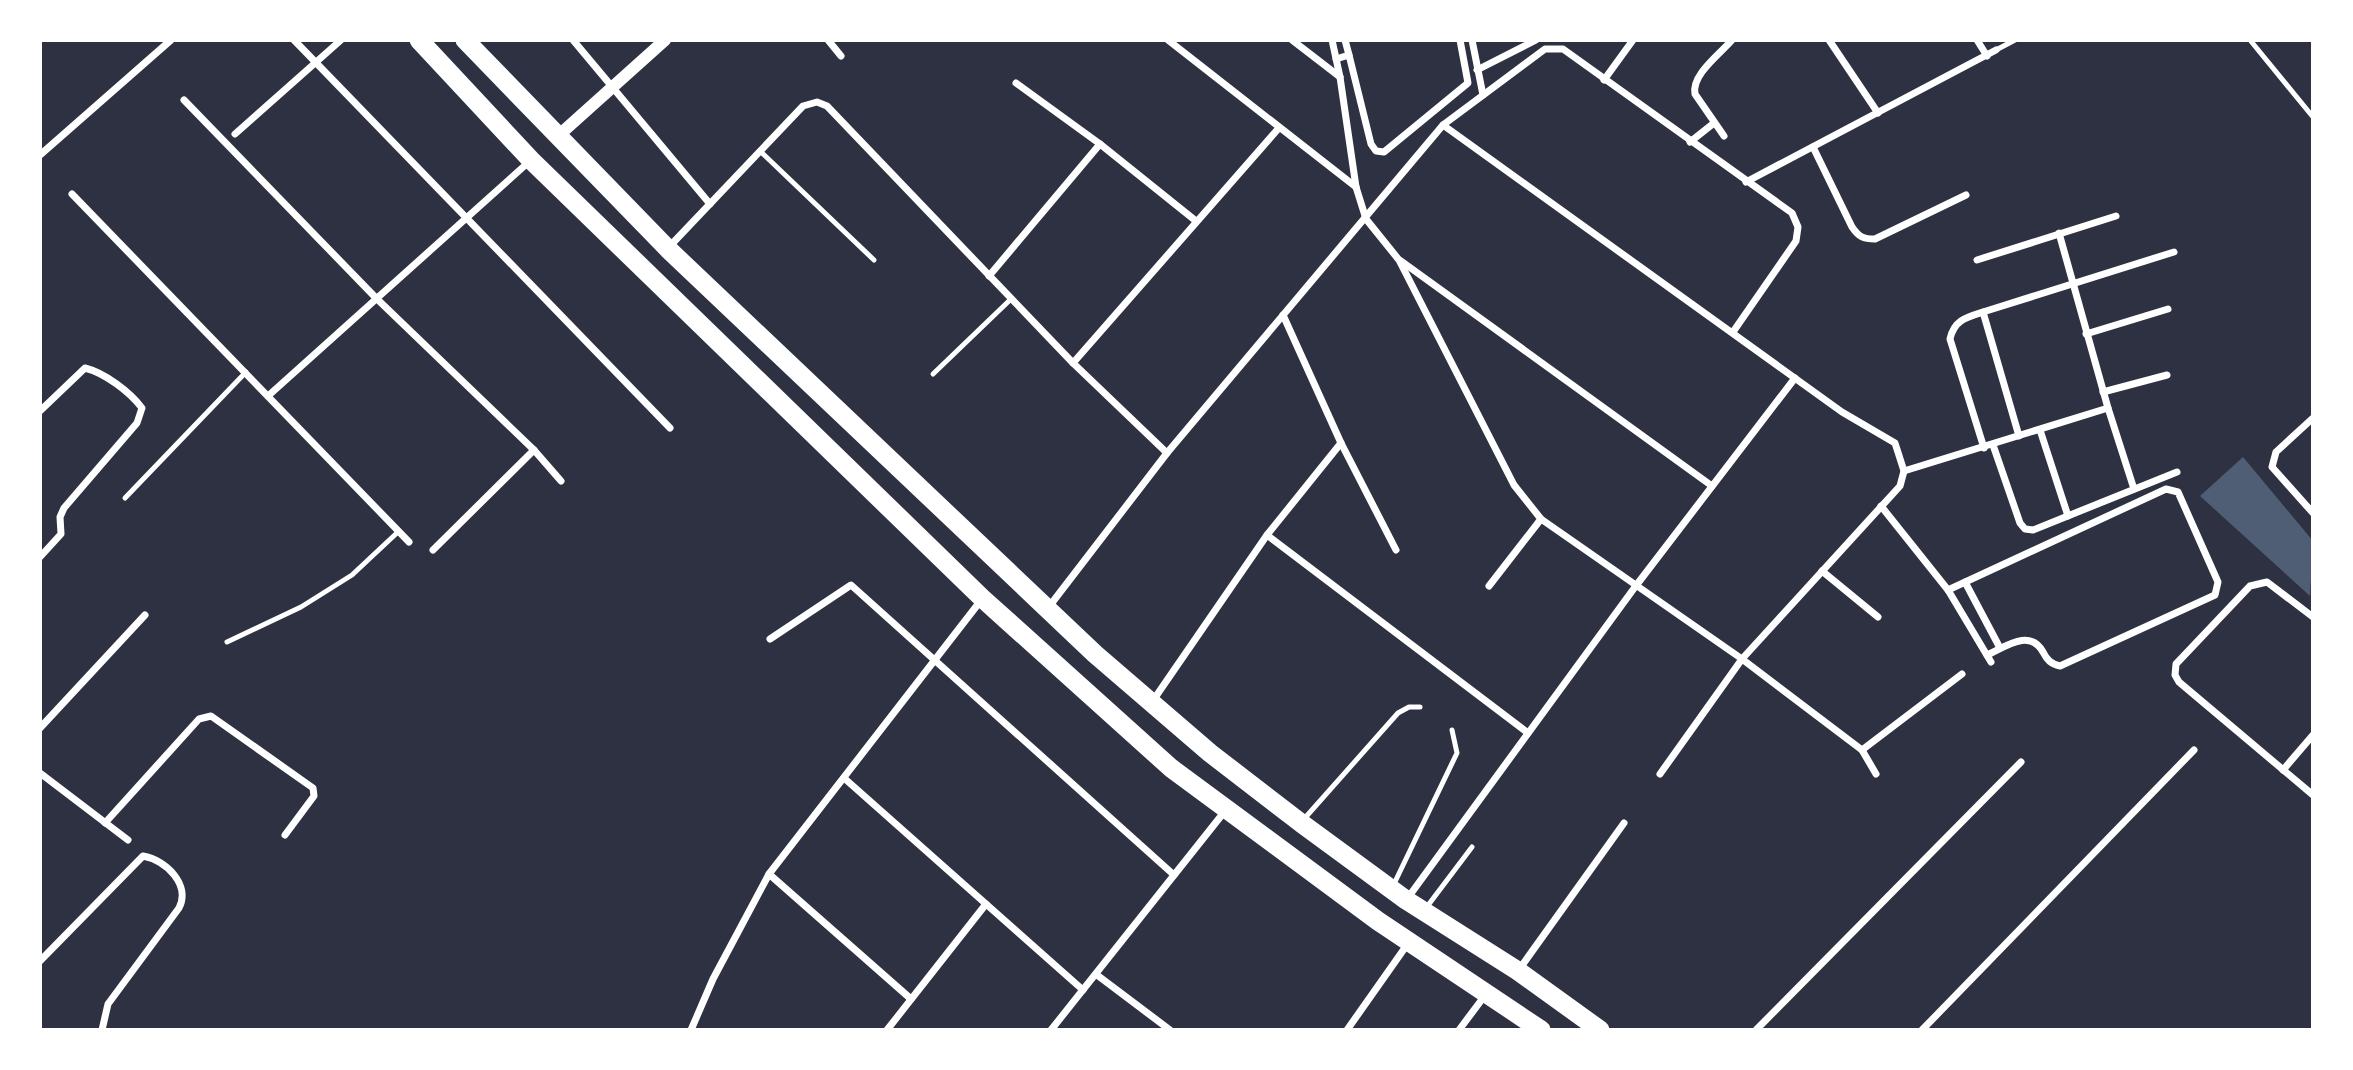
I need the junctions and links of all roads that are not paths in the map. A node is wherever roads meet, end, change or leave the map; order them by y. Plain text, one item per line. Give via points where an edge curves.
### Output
1 (171, 40) edge
2 (294, 40) edge
3 (341, 40) edge
4 (419, 40) edge
5 (465, 40) edge
6 (573, 40) edge
7 (665, 40) edge
8 (828, 40) edge
9 (1168, 40) edge
10 (1292, 40) edge
11 (1332, 40) edge
12 (1345, 40) edge
13 (1460, 40) edge
14 (1472, 40) edge
15 (1536, 40) edge
16 (1564, 40) edge
17 (1633, 40) edge
18 (1732, 40) edge
19 (1829, 40) edge
20 (1977, 40) edge
21 (2015, 40) edge
22 (2250, 40) edge
23 (1563, 49) junction
24 (1997, 50) joint
25 (1349, 55) junction
26 (841, 56) dead end
27 (1987, 56) junction
28 (1336, 59) junction
29 (316, 63) junction
30 (1478, 70) junction
31 (1340, 77) junction
32 (1604, 80) junction
33 (1016, 83) dead end
34 (612, 88) junction
35 (1483, 95) junction
36 (184, 100) dead end
37 (1878, 113) junction
38 (2313, 117) edge
39 (1714, 122) junction
40 (1443, 125) junction
41 (1278, 129) junction
42 (235, 134) joint
43 (558, 136) junction
44 (1724, 136) dead end
45 (226, 142) junction
46 (1690, 142) junction
47 (1100, 144) junction
48 (1813, 147) junction
49 (760, 151) junction
50 (40, 155) edge
51 (531, 160) junction
52 (1746, 182) junction
53 (1356, 187) junction
54 (72, 194) dead end
55 (1966, 195) dead end
56 (710, 204) junction
57 (2116, 216) dead end
58 (1366, 219) junction
59 (465, 220) junction
60 (1196, 221) junction
61 (2059, 233) junction
62 (668, 248) junction
63 (2174, 252) dead end
64 (874, 260) dead end
65 (1399, 260) junction
66 (1976, 260) dead end
67 (989, 276) junction
68 (2073, 285) junction
69 (376, 298) junction
70 (1011, 299) junction
71 (2168, 309) dead end
72 (1983, 312) junction
73 (1283, 315) junction
74 (1732, 332) junction
75 (2086, 334) junction
76 (1073, 363) junction
77 (246, 372) junction
78 (933, 374) dead end
79 (2167, 375) dead end
80 (1794, 377) junction
81 (2103, 392) junction
82 (268, 396) junction
83 (2108, 408) junction
84 (40, 411) edge
85 (2313, 418) edge
86 (670, 428) dead end
87 (2040, 429) junction
88 (2019, 436) junction
89 (1340, 443) junction
90 (1993, 445) junction
91 (1984, 448) junction
92 (534, 450) junction
93 (1167, 453) junction
94 (1904, 471) junction
95 (2177, 472) dead end
96 (561, 481) dead end
97 (1712, 486) junction
98 (2134, 489) junction
99 (125, 498) dead end
100 (1881, 506) junction
101 (2313, 513) edge
102 (2068, 516) junction
103 (1541, 519) junction
104 (399, 531) junction
105 (1267, 535) junction
106 (409, 542) dead end
107 (433, 550) dead end
108 (1396, 550) dead end
109 (40, 557) edge
110 (1822, 571) junction
111 (1965, 582) junction
112 (1489, 586) dead end
113 (1635, 587) junction
114 (1948, 590) junction
115 (982, 598) junction
116 (1048, 608) junction
117 (1979, 608) junction
118 (145, 615) dead end
119 (1964, 615) junction
120 (1878, 617) dead end
121 (2313, 617) edge
122 (770, 639) dead end
123 (227, 642) dead end
124 (2000, 648) junction
125 (1742, 659) junction
126 (936, 661) junction
127 (1962, 674) dead end
128 (1152, 702) junction
129 (1420, 707) dead end
130 (40, 728) edge
131 (1452, 730) dead end
132 (1528, 733) junction
133 (2313, 735) edge
134 (1862, 750) junction
135 (2194, 750) dead end
136 (2021, 762) dead end
137 (2283, 770) junction
138 (40, 773) edge
139 (1660, 774) dead end
140 (1876, 774) dead end
141 (844, 778) junction
142 (2313, 795) edge
143 (1226, 810) junction
144 (105, 823) junction
145 (1301, 823) junction
146 (1624, 823) dead end
147 (285, 835) dead end
148 (128, 840) dead end
149 (1472, 847) dead end
150 (769, 874) junction
151 (1174, 875) junction
152 (1399, 894) junction
153 (986, 904) junction
154 (1424, 910) junction
155 (1409, 941) junction
156 (40, 961) edge
157 (1518, 971) junction
158 (1097, 975) junction
159 (1083, 989) junction
160 (1486, 993) junction
161 (911, 999) junction
162 (102, 1030) edge
163 (691, 1030) edge
164 (887, 1030) edge
165 (1051, 1030) edge
166 (1170, 1030) edge
167 (1347, 1030) edge
168 (1460, 1030) edge
169 (1541, 1030) edge
170 (1600, 1030) edge
171 (1756, 1030) edge
172 (1922, 1030) edge

1 - 50 street
2 - 29 street
3 - 29 street
4 - 51 highway
5 - 43 highway
6 - 34 street
7 - 34 street
8 - 26 street
9 - 41 street
10 - 31 street
11 - 28 street
12 - 25 street
13 - 25 street via 1468,83 1384,152 1371,144
14 - 30 street
15 - 30 street
16 - 23 street
17 - 32 street
18 - 39 street via 1694,87
19 - 37 street
20 - 27 street
21 - 24 lane
22 - 38 lane
23 - 32 street
23 - 35 street via 1545,49
24 - 27 street
25 - 28 street
27 - 37 street
28 - 31 street
29 - 42 street
29 - 59 street
30 - 35 street
31 - 53 street
32 - 46 street
33 - 47 street
34 - 43 street
34 - 56 street
35 - 40 street
36 - 45 street
37 - 48 street
39 - 44 street
39 - 46 street
40 - 58 street
40 - 74 street
41 - 53 street
41 - 60 street
42 - 45 lane
43 - 62 highway
45 - 69 street
46 - 52 street
47 - 60 street
47 - 67 street
48 - 52 street
48 - 55 street via 1852,227 1866,239 1875,239
49 - 56 street
49 - 64 lane
49 - 67 street via 803,106 817,102 827,106
51 - 59 street
51 - 115 highway
52 - 74 street via 1786,206 1798,227 1796,242
53 - 58 street
54 - 77 street
56 - 62 street
57 - 61 street
58 - 65 street
58 - 73 street
59 - 69 street
59 - 86 street
60 - 76 street
61 - 66 street
61 - 68 street
62 - 116 highway
63 - 68 street
65 - 97 street
65 - 103 street via 1514,485
67 - 70 street
68 - 72 street
68 - 75 street
69 - 82 street
69 - 92 street
70 - 76 street
70 - 78 lane
71 - 75 street
72 - 88 street
72 - 91 street via 1961,319 1952,328 1950,339
73 - 89 street
73 - 93 street
74 - 80 street
75 - 81 street
76 - 93 street
77 - 82 street
77 - 99 lane
79 - 81 street
80 - 94 street via 1895,443
80 - 97 street
81 - 83 street
82 - 104 street
83 - 87 street
83 - 98 street
84 - 109 street via 85,368 142,408 137,424 64,508 61,534
85 - 101 street via 2276,452 2272,467
87 - 88 street
87 - 102 street
88 - 90 street
89 - 105 street
89 - 108 street
90 - 91 street
90 - 102 street via 2025,529
91 - 94 street
92 - 96 street
92 - 107 street
93 - 116 street
94 - 100 street via 1900,486
95 - 98 street
97 - 113 street
98 - 102 street
100 - 110 street
100 - 114 street
103 - 112 street
103 - 113 street
104 - 106 street
104 - 123 lane via 352,575 301,607
105 - 128 street
105 - 132 street
110 - 120 street
110 - 125 street
111 - 114 street
111 - 117 street
111 - 124 street via 2166,489 2178,492 2218,582 2215,595 2060,666 2047,660 2040,646 2029,639
113 - 125 street
113 - 132 street
114 - 119 street
115 - 126 street
115 - 143 highway via 1171,768
116 - 128 highway
117 - 119 street
117 - 124 street
118 - 130 street
119 - 124 street via 1989,658
121 - 137 street via 2267,582 2250,586 2176,664 2179,682
122 - 126 street via 851,584
125 - 134 street
125 - 139 street
126 - 141 street
126 - 151 street
127 - 134 street
128 - 145 highway
129 - 145 lane via 1398,713
131 - 152 lane via 1457,752
132 - 152 street
133 - 137 street
134 - 140 street
135 - 172 street
136 - 171 street
137 - 142 street
138 - 144 street
141 - 150 street
141 - 153 street
143 - 151 street
143 - 155 highway
144 - 147 street via 199,719 211,716 313,788 309,806
144 - 148 street
145 - 152 highway
146 - 157 street
149 - 154 lane
150 - 161 street
150 - 163 street
151 - 158 street
152 - 154 highway
153 - 159 street
153 - 161 street
154 - 157 highway
155 - 160 highway
155 - 167 street
156 - 162 street via 143,856 180,881 184,900 108,1004
157 - 170 highway
158 - 159 street
158 - 166 street
159 - 165 street
160 - 168 street
160 - 169 highway
161 - 164 street

